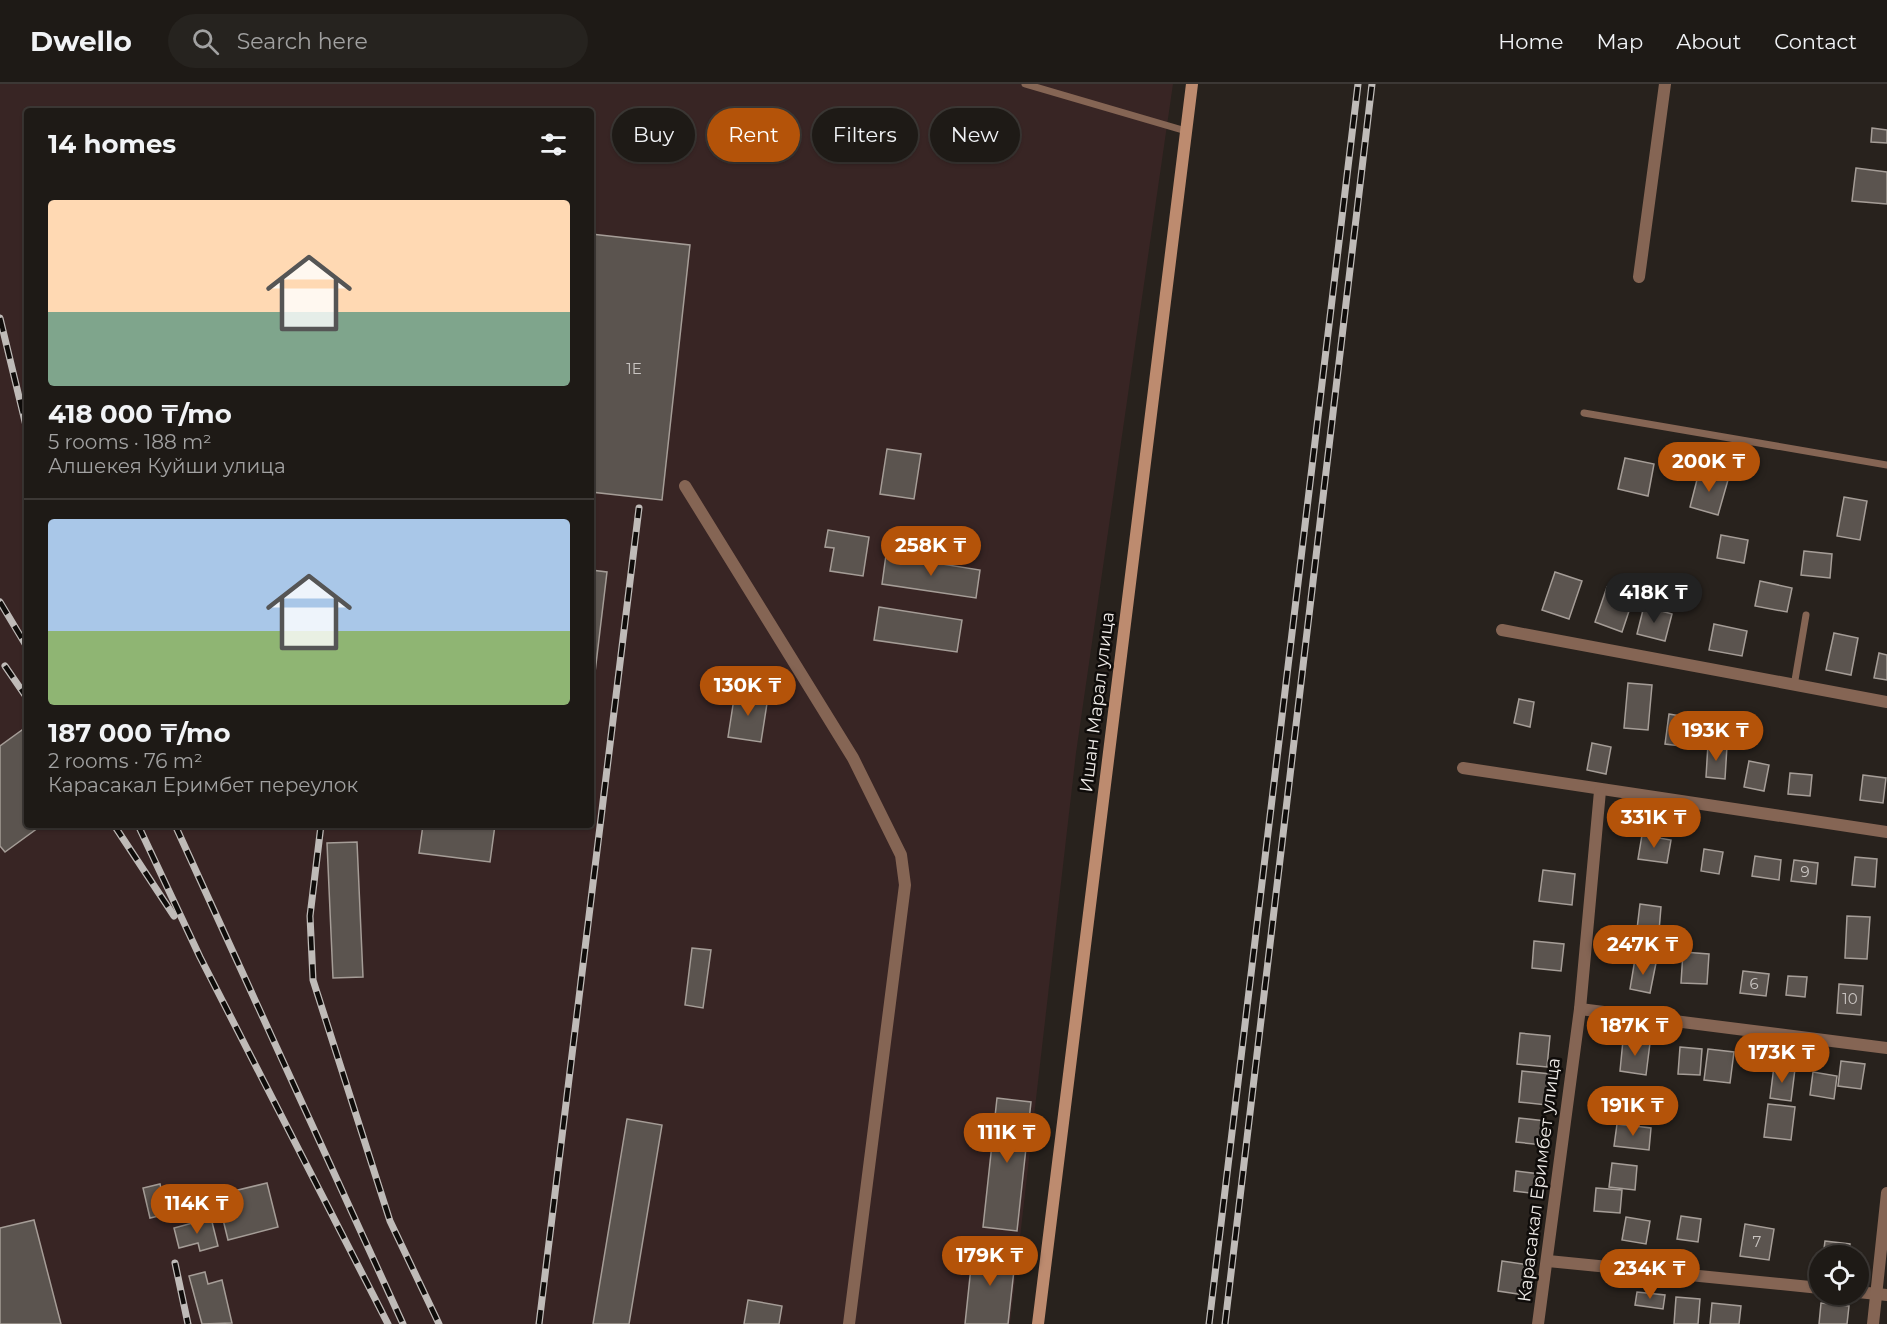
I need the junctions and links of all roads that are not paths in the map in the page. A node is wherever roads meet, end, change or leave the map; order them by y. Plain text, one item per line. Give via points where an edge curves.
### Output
1 (1025, 84) edge
2 (1191, 84) edge
3 (1665, 84) edge
4 (1186, 131) junction
5 (1639, 277) dead end
6 (1584, 413) dead end
7 (1887, 465) edge
8 (685, 486) dead end
9 (1806, 615) dead end
10 (1502, 630) dead end
11 (1794, 686) junction
12 (1887, 702) edge
13 (1463, 768) dead end
14 (1600, 791) junction
15 (1887, 832) edge
16 (1580, 1009) junction
17 (1887, 1048) edge
18 (1887, 1193) edge
19 (1548, 1261) junction
20 (1809, 1287) edge
21 (1882, 1294) edge
22 (849, 1324) edge
23 (1038, 1324) edge
24 (1538, 1324) edge
25 (1873, 1324) edge

1 - 4 lane
2 - 4 main road, Ишан Марал улица
3 - 5 street
4 - 23 main road, Ишан Марал улица
6 - 7 lane
8 - 22 street via 853,758 902,855 905,885
9 - 11 lane
10 - 11 street
11 - 12 street
13 - 14 street
14 - 15 street
14 - 16 street, Карасакал Еримбет улица
16 - 17 street
16 - 19 street, Карасакал Еримбет улица
18 - 21 street
19 - 20 street
19 - 24 street, Карасакал Еримбет улица
21 - 25 street

